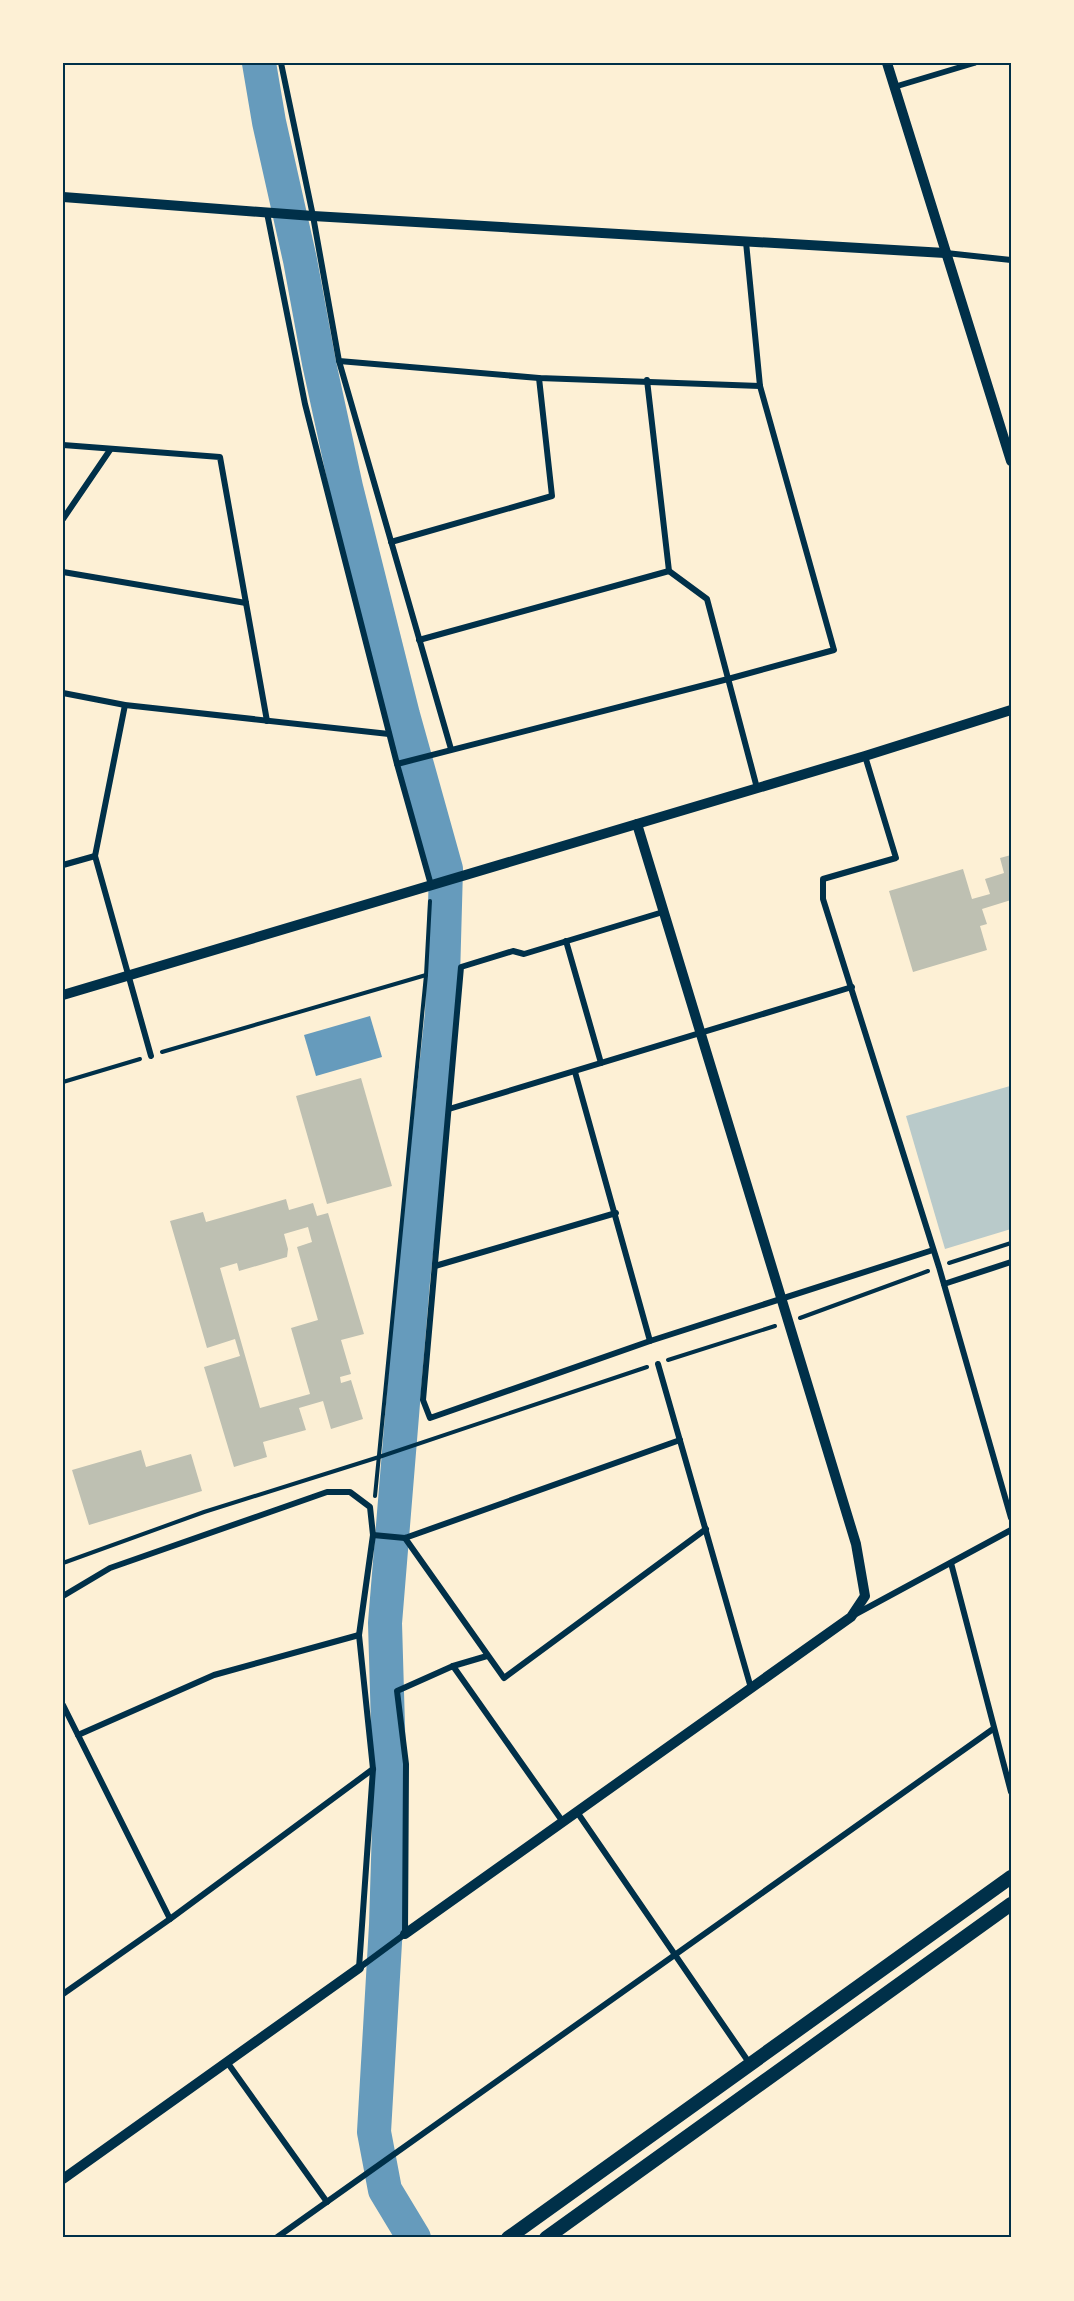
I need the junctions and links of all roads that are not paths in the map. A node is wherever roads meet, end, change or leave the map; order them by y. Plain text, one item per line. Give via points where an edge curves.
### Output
1 (280, 63) edge
2 (887, 63) edge
3 (974, 63) edge
4 (894, 87) junction
5 (63, 197) edge
6 (267, 213) junction
7 (313, 216) junction
8 (746, 242) junction
9 (945, 253) junction
10 (1011, 260) edge
11 (339, 361) junction
12 (539, 378) junction
13 (647, 380) junction
14 (760, 386) junction
15 (63, 445) edge
16 (110, 450) junction
17 (1011, 461) edge
18 (63, 519) edge
19 (391, 542) junction
20 (669, 571) junction
21 (63, 572) edge
22 (246, 603) junction
23 (419, 640) junction
24 (728, 679) junction
25 (63, 693) edge
26 (125, 705) junction
27 (1011, 710) edge
28 (267, 721) junction
29 (389, 734) junction
30 (451, 749) junction
31 (865, 756) junction
32 (397, 764) junction
33 (757, 788) junction
34 (636, 824) junction
35 (95, 856) junction
36 (63, 866) edge
37 (431, 885) junction
38 (663, 912) junction
39 (566, 941) junction
40 (129, 975) junction
41 (852, 987) junction
42 (63, 994) edge
43 (700, 1033) junction
44 (151, 1056) road end
45 (601, 1063) junction
46 (575, 1072) junction
47 (449, 1109) junction
48 (616, 1213) junction
49 (933, 1250) junction
50 (1011, 1262) edge
51 (435, 1266) junction
52 (944, 1284) junction
53 (781, 1299) junction
54 (650, 1341) junction
55 (658, 1364) road end
56 (680, 1440) junction
57 (1011, 1518) edge
58 (706, 1529) junction
59 (1011, 1530) edge
60 (375, 1535) junction
61 (402, 1538) junction
62 (951, 1563) junction
63 (63, 1596) edge
64 (851, 1617) junction
65 (359, 1635) junction
66 (487, 1656) junction
67 (453, 1666) junction
68 (751, 1688) junction
69 (63, 1705) edge
70 (993, 1729) junction
71 (78, 1735) junction
72 (373, 1769) junction
73 (1011, 1792) edge
74 (577, 1812) junction
75 (563, 1822) junction
76 (1011, 1877) edge
77 (1011, 1904) edge
78 (170, 1919) junction
79 (405, 1934) junction
80 (675, 1954) junction
81 (359, 1968) junction
82 (63, 1994) edge
83 (227, 2061) junction
84 (750, 2064) junction
85 (63, 2179) edge
86 (327, 2202) junction
87 (276, 2238) edge
88 (508, 2238) edge
89 (546, 2238) edge

1 - 7 street
2 - 4 street
3 - 4 street
4 - 9 street
5 - 6 street
6 - 7 street
6 - 29 street via 305,404
7 - 8 street
7 - 11 street
8 - 9 street
8 - 14 street
9 - 10 street
9 - 17 street
11 - 12 street
11 - 19 street
12 - 13 street
12 - 19 street via 552,496
13 - 14 street
13 - 20 street
14 - 24 street via 834,650
15 - 16 street
16 - 18 street
16 - 22 street via 220,457
19 - 23 street
20 - 23 street
20 - 24 street via 707,600
21 - 22 street
22 - 28 street
23 - 30 street
24 - 30 street
24 - 33 street
25 - 26 street
26 - 28 street
26 - 35 street
27 - 31 street
28 - 29 street
29 - 32 street
30 - 32 street
31 - 33 street
31 - 41 street via 896,858 824,879 823,899
32 - 37 street
33 - 34 street
34 - 37 street
34 - 38 street
35 - 36 street
35 - 40 street
37 - 40 street
38 - 39 street
38 - 43 street
39 - 45 street
39 - 47 street via 524,954 513,951 461,967
40 - 42 street
40 - 44 street
41 - 43 street
41 - 49 street
43 - 45 street
43 - 53 street
45 - 46 street
46 - 47 street
46 - 48 street
47 - 51 street
48 - 51 street
48 - 54 street
49 - 52 street
49 - 53 street
50 - 52 street
51 - 54 street via 423,1400 430,1418
52 - 57 street
53 - 54 street
53 - 64 street via 856,1544 865,1596
55 - 56 street
56 - 58 street
56 - 61 street
58 - 66 street via 504,1678
58 - 68 street
59 - 62 street
60 - 61 street
60 - 63 street via 370,1507 350,1491 327,1491 110,1568
60 - 65 street
61 - 66 street
62 - 64 street
62 - 70 street
64 - 68 street
65 - 71 street via 214,1675
65 - 72 street
66 - 67 street
67 - 75 street
67 - 79 street via 397,1691 406,1764
68 - 74 street
69 - 71 street
70 - 73 street
70 - 80 street
71 - 78 street
72 - 78 street
72 - 81 street
74 - 75 street
74 - 80 street
75 - 79 street
76 - 84 highway
77 - 89 highway
78 - 82 street
79 - 81 street
80 - 84 street
80 - 86 street
81 - 83 street
83 - 85 street
83 - 86 street
84 - 88 highway
86 - 87 street

